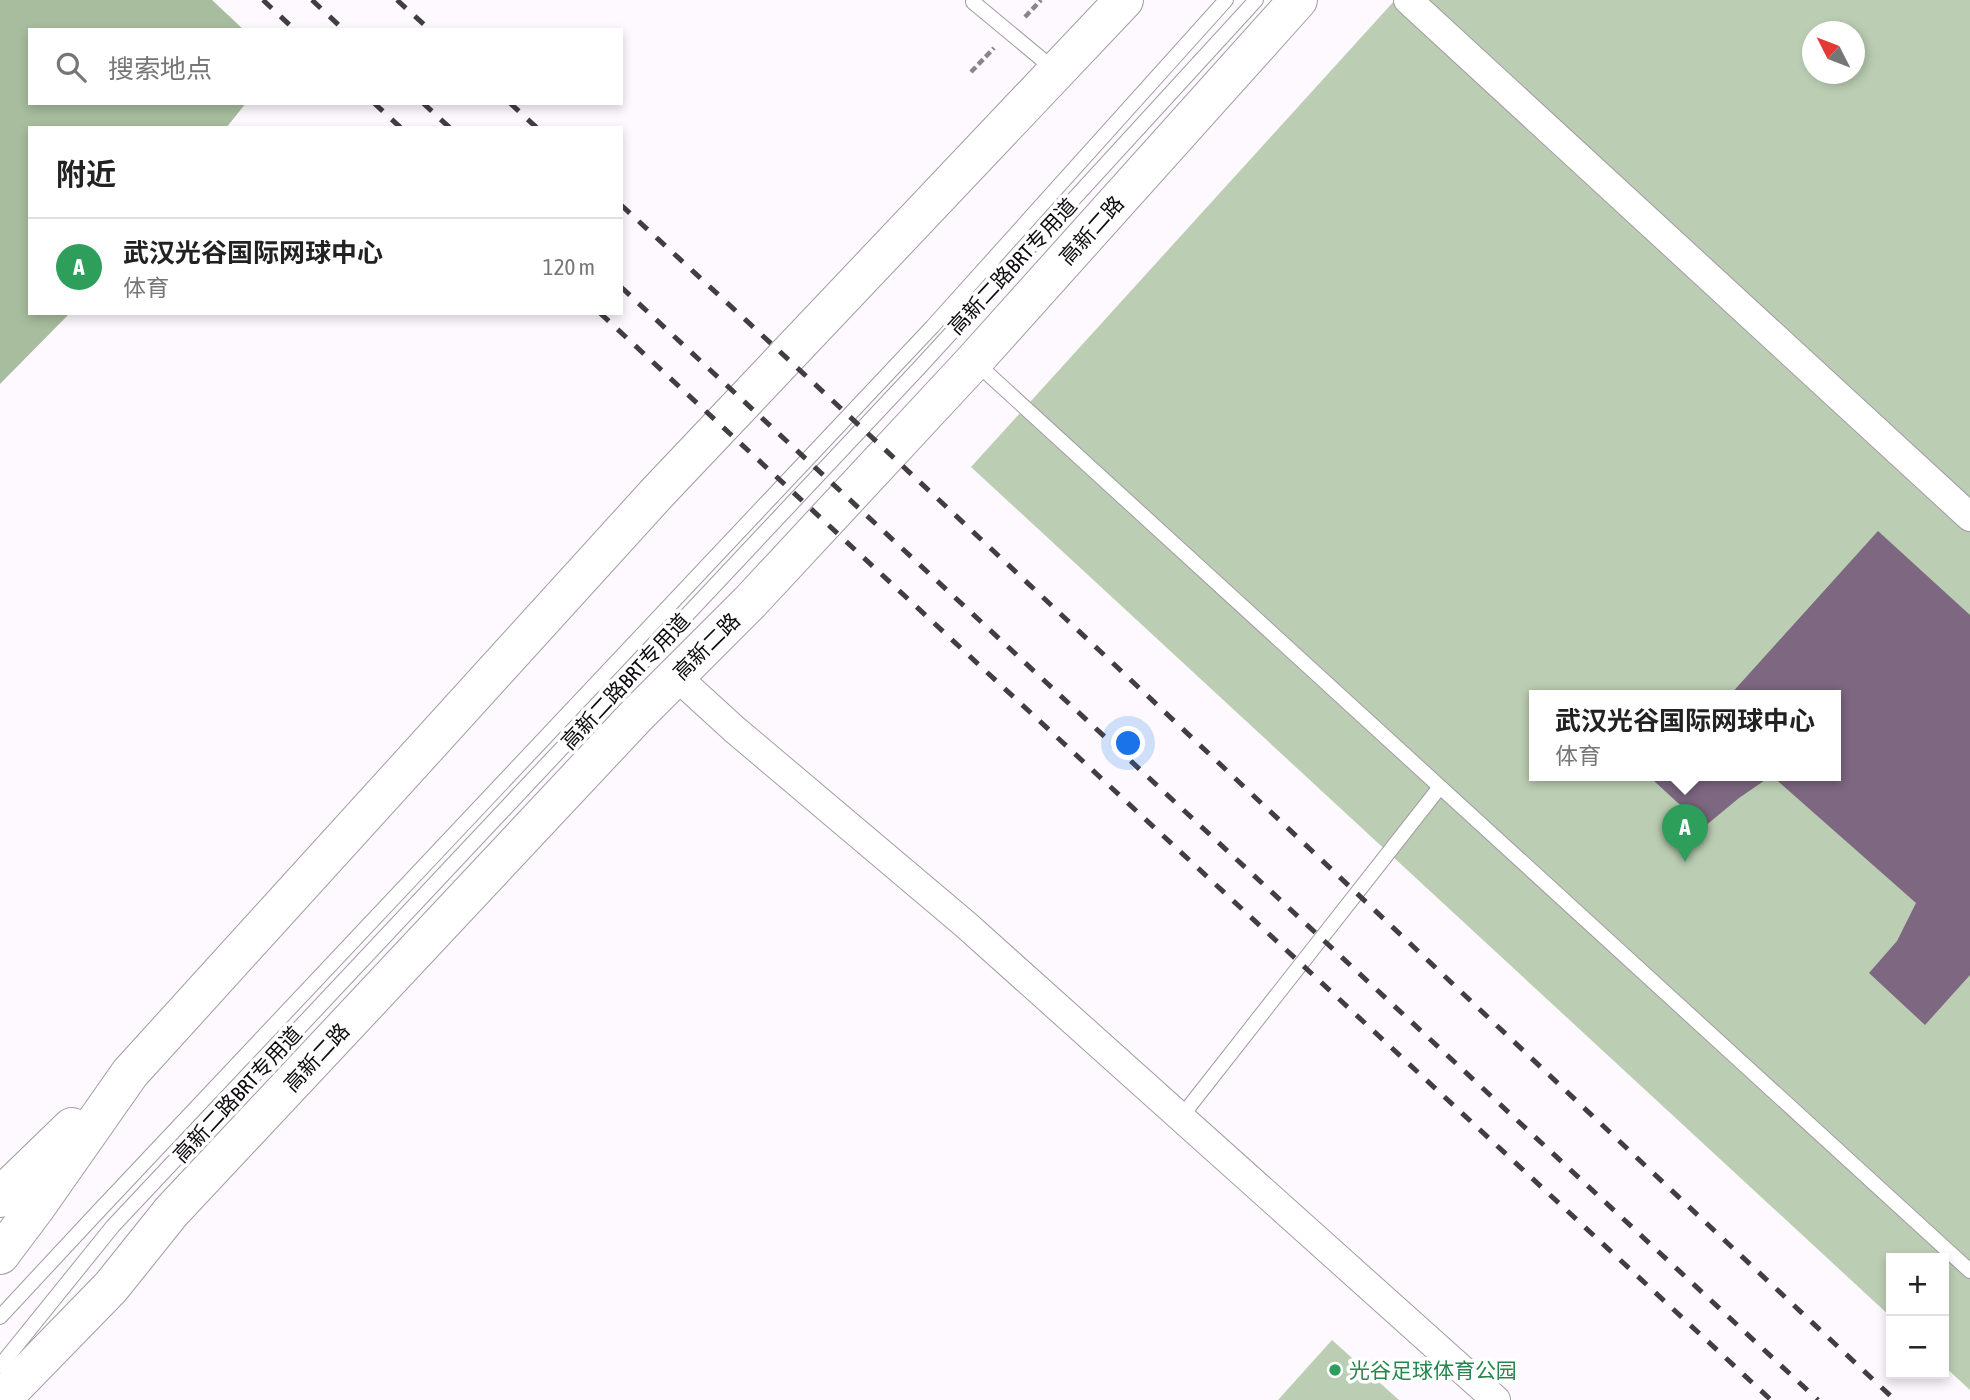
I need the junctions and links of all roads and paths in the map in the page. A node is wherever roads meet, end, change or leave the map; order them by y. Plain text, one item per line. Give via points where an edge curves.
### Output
1 (1124, 0) edge
2 (1226, 0) edge
3 (1256, 0) edge
4 (1298, 0) edge
5 (1408, 0) edge
6 (973, 2) dead end
7 (1058, 72) junction
8 (974, 361) junction
9 (1970, 517) edge
10 (676, 676) junction
11 (1440, 787) junction
12 (130, 1073) junction
13 (1181, 1117) junction
14 (0, 1198) edge
15 (0, 1255) edge
16 (1970, 1271) edge
17 (111, 1287) junction
18 (0, 1317) edge
19 (0, 1366) edge
20 (1, 1400) edge
21 (25, 1400) edge
22 (1496, 1400) edge

1 - 7 main road
2 - 18 lane, 高新二路BRT专用道 via 932,327
3 - 19 lane, 高新二路BRT专用道 via 900,388 113,1226
4 - 8 main road, 高新二路
5 - 9 street
6 - 7 lane
7 - 12 main road via 658,492
8 - 10 main road, 高新二路
8 - 11 lane
10 - 13 street
10 - 17 main road, 高新二路 via 171,1212
11 - 13 lane
11 - 16 lane
12 - 14 main road
12 - 15 main road
13 - 22 street
17 - 20 main road, 高新二路
17 - 21 main road, 高新二路

